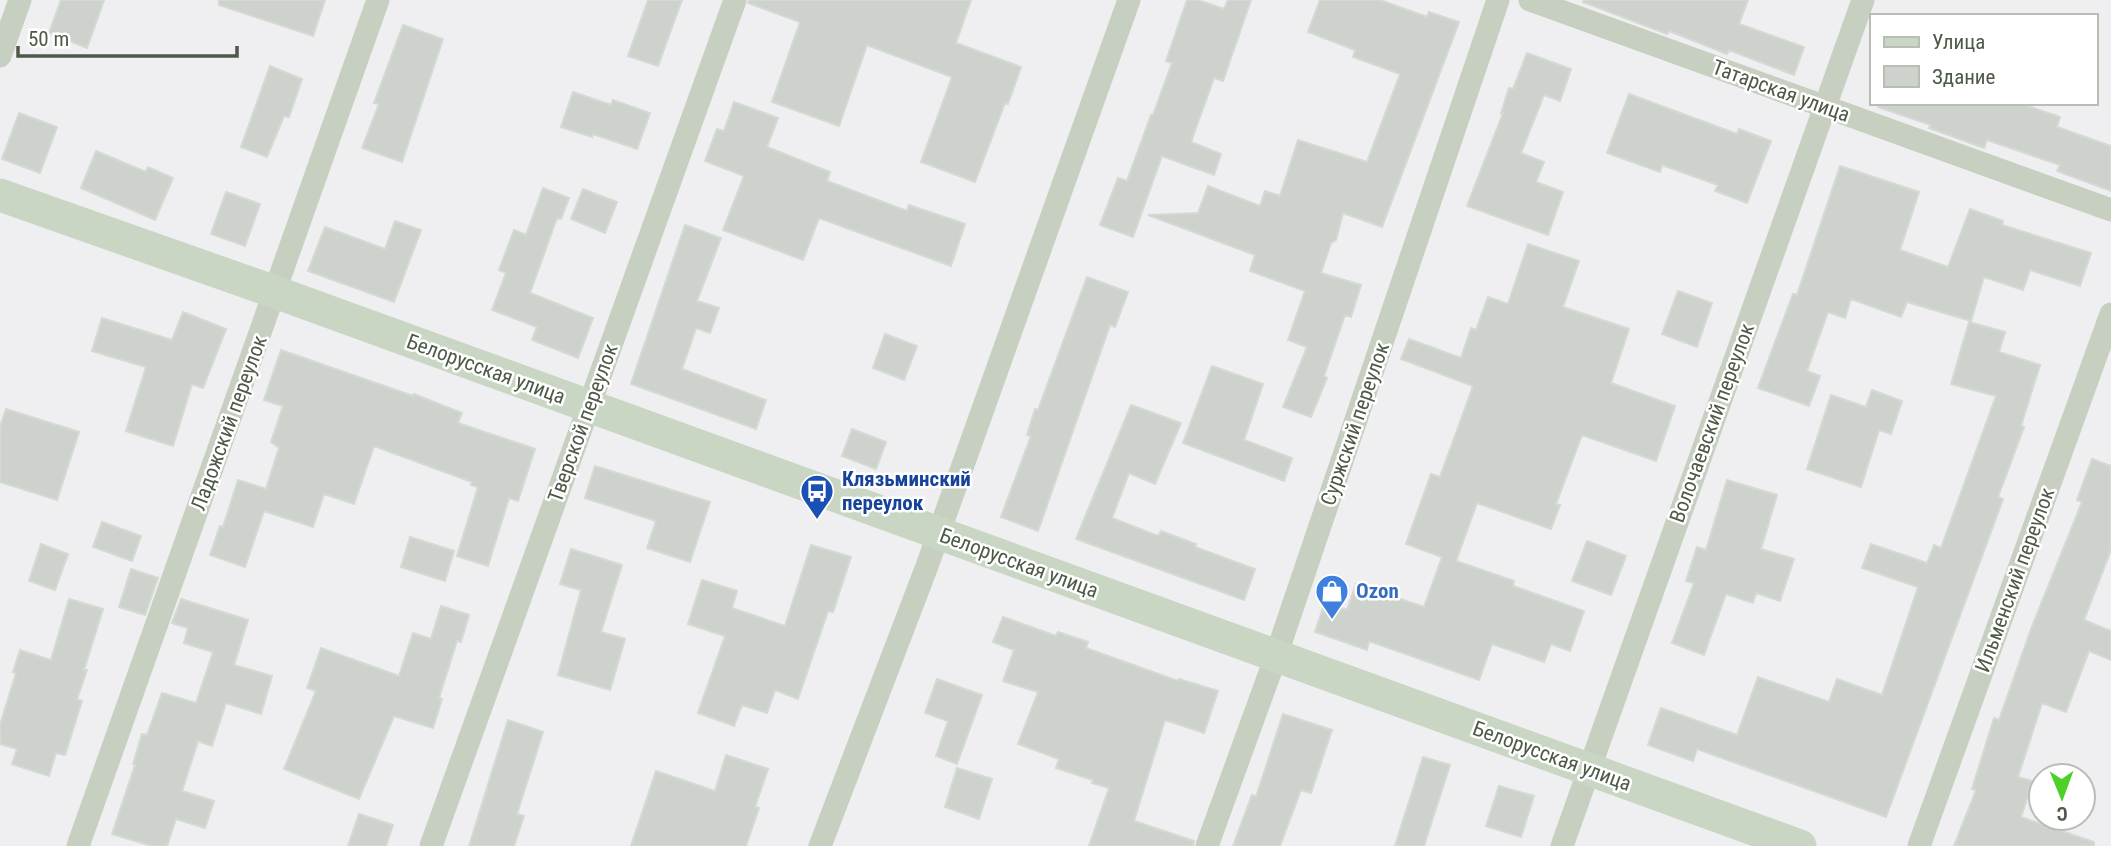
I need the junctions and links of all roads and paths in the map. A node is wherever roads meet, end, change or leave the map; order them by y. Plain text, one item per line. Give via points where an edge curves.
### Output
1 (20, 0) edge
2 (378, 0) edge
3 (735, 0) edge
4 (1129, 0) edge
5 (1498, 0) edge
6 (1530, 0) edge
7 (1863, 0) edge
8 (0, 56) edge
9 (1825, 107) junction
10 (0, 195) edge
11 (2111, 210) edge
12 (275, 292) junction
13 (2111, 314) edge
14 (589, 406) junction
15 (939, 534) junction
16 (1276, 656) junction
17 (1589, 769) junction
18 (78, 846) edge
19 (431, 846) edge
20 (820, 846) edge
21 (1207, 846) edge
22 (1562, 846) edge
23 (1800, 846) edge
24 (1919, 846) edge

1 - 8 street
2 - 12 street, Ладожский переулок
3 - 14 street, Тверской переулок
4 - 15 street
5 - 16 street, Суржский переулок
6 - 9 street, Татарская улица
7 - 9 street, Волочаевский переулок
9 - 11 street, Татарская улица
9 - 17 street, Волочаевский переулок
10 - 12 main road, Белорусская улица
12 - 14 main road, Белорусская улица
12 - 18 street, Ладожский переулок
13 - 24 street, Ильменский переулок
14 - 15 main road, Белорусская улица
14 - 19 street, Тверской переулок
15 - 16 main road, Белорусская улица
15 - 20 street
16 - 17 main road, Белорусская улица
16 - 21 street, Суржский переулок
17 - 22 street, Волочаевский переулок
17 - 23 main road, Белорусская улица

